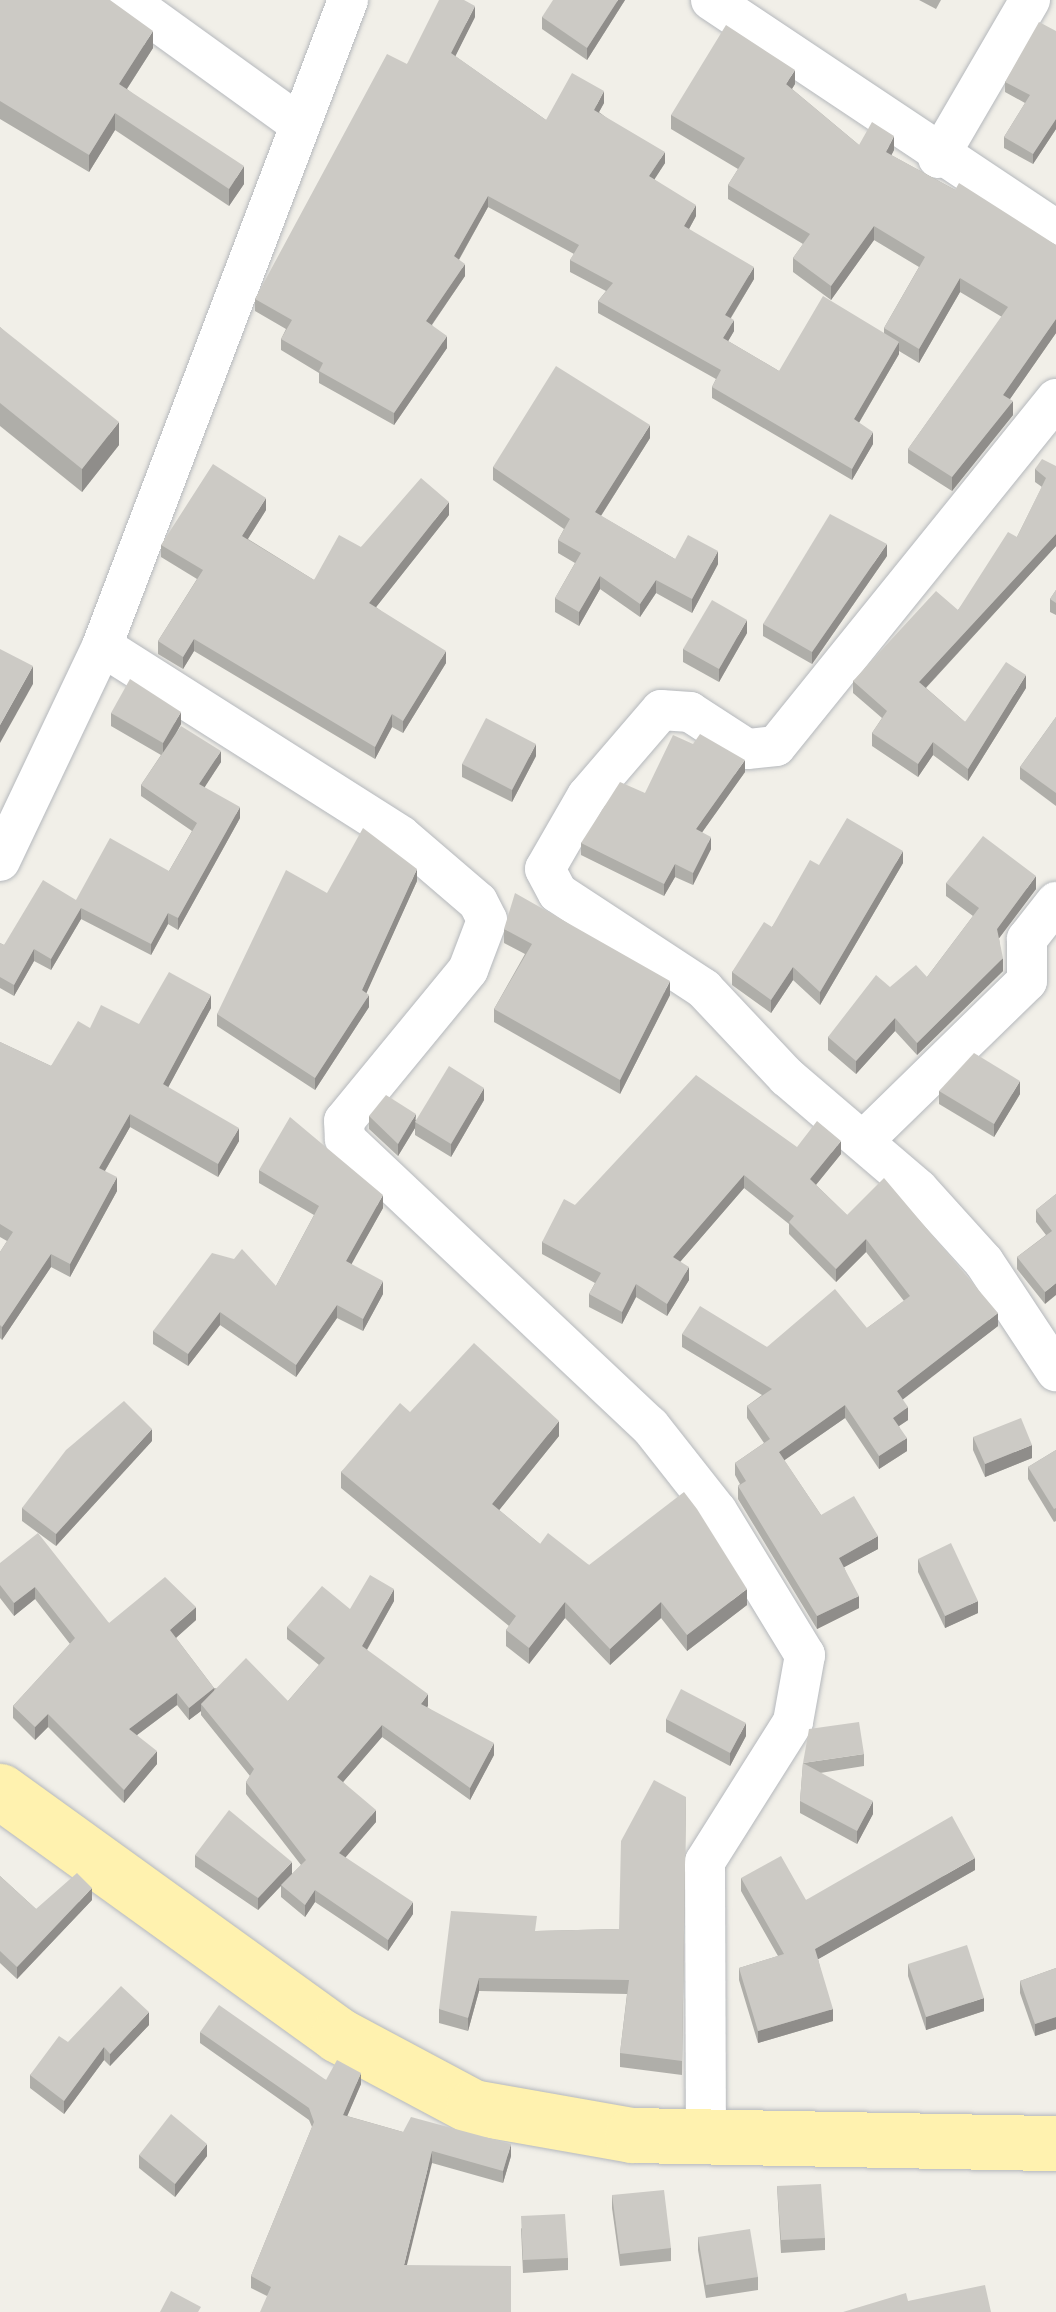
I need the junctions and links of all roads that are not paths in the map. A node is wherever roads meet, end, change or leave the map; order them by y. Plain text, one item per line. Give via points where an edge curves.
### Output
1 (127, 0) edge
2 (348, 0) edge
3 (711, 0) edge
4 (1030, 0) edge
5 (300, 126) junction
6 (938, 158) junction
7 (1056, 230) edge
8 (1056, 398) edge
9 (102, 646) junction
10 (0, 861) edge
11 (1056, 902) edge
12 (864, 1141) junction
13 (1056, 1371) edge
14 (0, 1791) edge
15 (706, 2140) junction
16 (1056, 2143) edge

1 - 5 street
2 - 5 street
3 - 6 street
4 - 6 street
5 - 9 street
6 - 7 street
8 - 12 street via 776,746 748,749 690,712 660,710 633,734 547,860 550,887 704,989
9 - 10 street
9 - 15 street via 401,836 478,902 487,920 468,970 344,1121 345,1139 650,1426 718,1510 805,1656 793,1722 705,1862
11 - 12 street via 1026,939 1027,981
12 - 13 street via 984,1262
14 - 15 main road via 338,2036 440,2094 548,2124
15 - 16 main road

